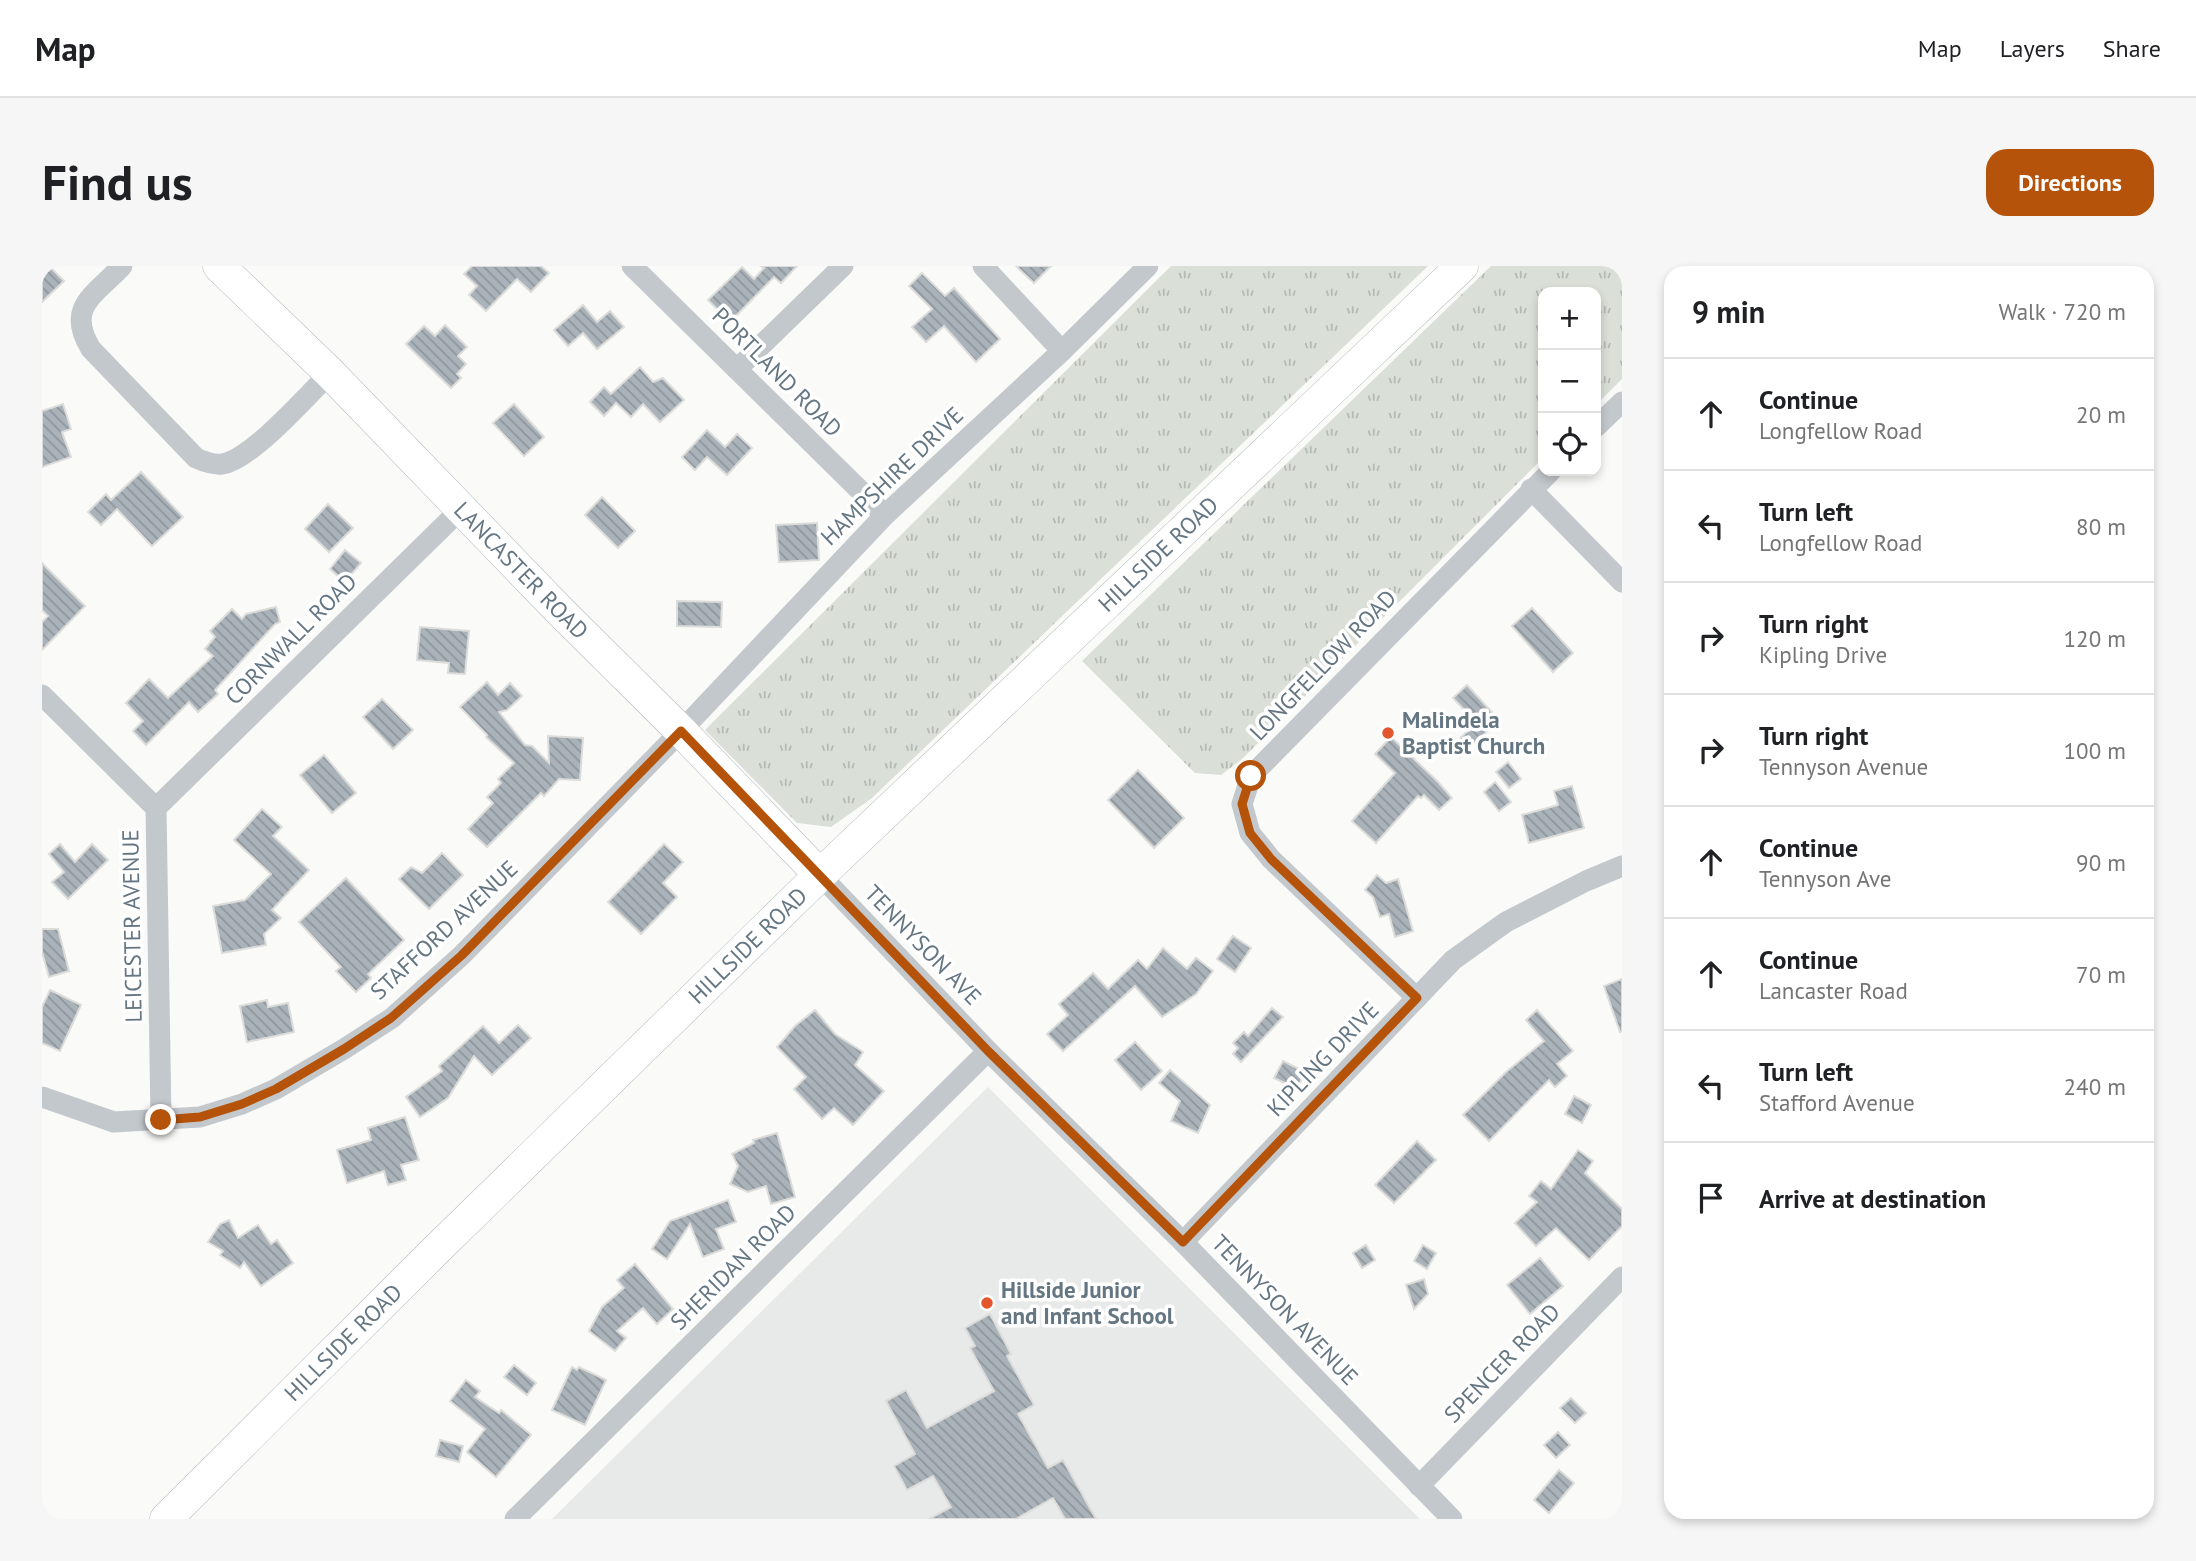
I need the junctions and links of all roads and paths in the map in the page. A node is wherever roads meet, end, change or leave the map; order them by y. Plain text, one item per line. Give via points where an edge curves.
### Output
1 (122, 266) edge
2 (219, 266) edge
3 (632, 266) edge
4 (844, 266) edge
5 (983, 266) edge
6 (1148, 266) edge
7 (1462, 266) edge
8 (1062, 351) junction
9 (737, 369) junction
10 (330, 373) junction
11 (1622, 401) edge
12 (1601, 422) edge
13 (1545, 476) edge
14 (1531, 489) junction
15 (462, 508) junction
16 (885, 515) junction
17 (1622, 582) edge
18 (42, 695) edge
19 (681, 731) junction
20 (156, 808) junction
21 (1622, 866) edge
22 (820, 875) junction
23 (1417, 998) junction
24 (988, 1051) junction
25 (42, 1097) edge
26 (161, 1120) junction
27 (1183, 1242) junction
28 (1622, 1277) edge
29 (1419, 1486) junction
30 (166, 1519) edge
31 (515, 1519) edge
32 (1452, 1519) edge

1 - 10 street via 82,307 79,325 84,338 196,458 221,464 245,455
2 - 10 main road, LANCASTER ROAD
3 - 9 street, PORTLAND ROAD
4 - 9 street
5 - 8 street
6 - 8 street, HAMPSHIRE DRIVE
7 - 22 main road, HILLSIDE ROAD
8 - 16 street, HAMPSHIRE DRIVE
9 - 16 street, PORTLAND ROAD
10 - 15 main road, LANCASTER ROAD
11 - 12 street
13 - 14 street, LONGFELLOW ROAD
14 - 17 street
14 - 23 street, LONGFELLOW ROAD via 1251,776 1242,804 1250,833 1271,859
15 - 19 main road, LANCASTER ROAD
15 - 20 street, CORNWALL ROAD
16 - 19 street, HAMPSHIRE DRIVE
18 - 20 street, LEICESTER AVENUE
19 - 22 main road, LANCASTER ROAD
19 - 26 street, STAFFORD AVENUE via 462,955 391,1018 276,1089 200,1117
20 - 26 street, LEICESTER AVENUE
21 - 23 street, KIPLING DRIVE via 1506,922 1453,960
22 - 24 street, TENNYSON AVE
22 - 30 main road, HILLSIDE ROAD
23 - 27 street, KIPLING DRIVE
24 - 27 street, TENNYSON AVENUE
24 - 31 street, SHERIDAN ROAD
25 - 26 street, STAFFORD AVENUE via 114,1122
27 - 29 street, TENNYSON AVENUE
28 - 29 street, SPENCER ROAD
29 - 32 street, TENNYSON AVENUE

